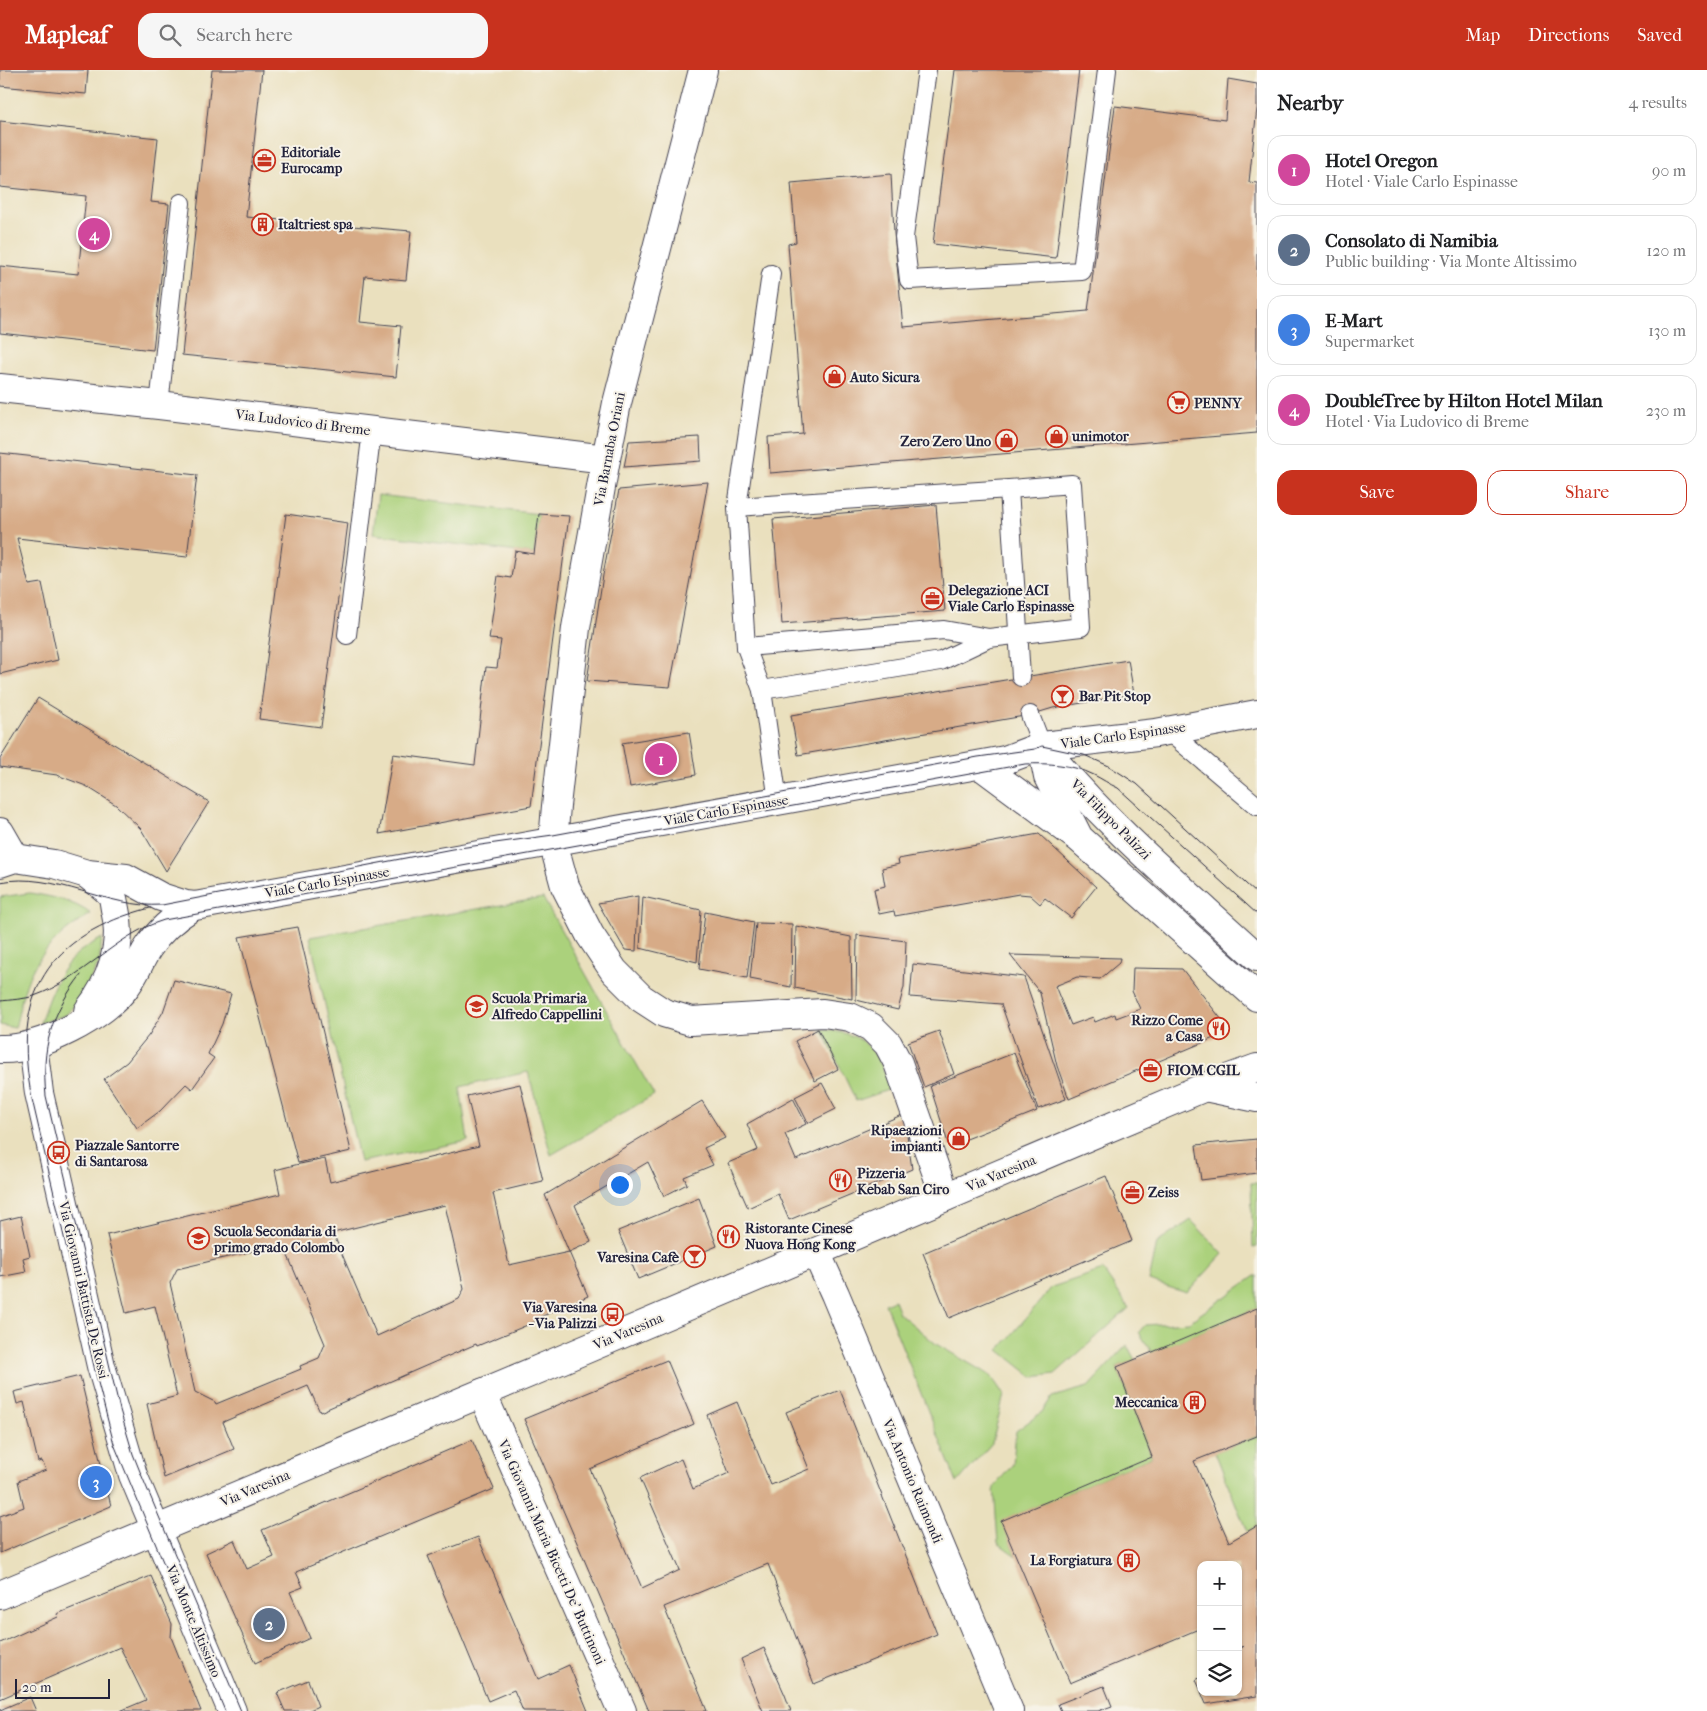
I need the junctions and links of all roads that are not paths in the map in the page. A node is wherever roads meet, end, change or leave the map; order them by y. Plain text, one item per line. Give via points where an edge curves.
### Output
1 (703, 70) edge
2 (927, 70) edge
3 (1107, 70) edge
4 (181, 203) dead end
5 (771, 274) dead end
6 (0, 388) edge
7 (159, 405) junction
8 (372, 430) junction
9 (606, 459) junction
10 (1009, 489) junction
11 (737, 507) junction
12 (1018, 634) junction
13 (347, 635) dead end
14 (989, 638) junction
15 (746, 647) junction
16 (1021, 677) dead end
17 (762, 690) junction
18 (1030, 714) dead end
19 (1257, 714) edge
20 (1162, 732) junction
21 (1042, 746) junction
22 (980, 765) junction
23 (778, 801) junction
24 (1257, 806) edge
25 (0, 832) edge
26 (553, 838) junction
27 (1080, 839) junction
28 (8, 861) edge
29 (87, 874) junction
30 (193, 906) junction
31 (1257, 957) edge
32 (1257, 996) edge
33 (65, 1030) junction
34 (33, 1045) junction
35 (0, 1049) edge
36 (1257, 1068) edge
37 (1205, 1087) junction
38 (1257, 1098) edge
39 (945, 1197) junction
40 (816, 1252) junction
41 (482, 1393) junction
42 (156, 1530) junction
43 (0, 1595) edge
44 (232, 1711) edge
45 (622, 1711) edge
46 (1009, 1711) edge

1 - 9 street, Via Barnaba Oriani via 617,403
2 - 3 lane via 904,237 908,280 1082,271
4 - 7 lane
5 - 11 lane
6 - 7 street, Via Ludovico di Breme
7 - 8 street, Via Ludovico di Breme
8 - 9 street, Via Ludovico di Breme
8 - 13 lane
9 - 26 street, Via Barnaba Oriani via 576,628
10 - 11 lane
10 - 12 lane
10 - 12 lane via 1072,484 1080,608 1081,627
11 - 15 lane
12 - 14 lane
12 - 16 lane
14 - 15 lane via 944,630
14 - 17 lane via 940,661
15 - 17 lane
17 - 23 lane
18 - 21 lane
19 - 20 street, Viale Carlo Espinasse
20 - 21 street, Viale Carlo Espinasse
20 - 24 lane via 1174,736
21 - 22 street, Viale Carlo Espinasse via 1005,760
21 - 27 street, Via Filippo Palizzi via 1048,778
21 - 31 street, Via Filippo Palizzi via 1129,839
22 - 23 street, Viale Carlo Espinasse
22 - 27 street, Via Filippo Palizzi
23 - 26 street, Viale Carlo Espinasse
25 - 28 street
26 - 30 street, Viale Carlo Espinasse
26 - 39 street via 565,886 590,935 614,971 641,998 664,1013 691,1020 823,1013 850,1017 871,1027 888,1044 898,1063
27 - 32 street, Via Filippo Palizzi
28 - 29 street via 54,864
29 - 30 street via 126,878 161,896
29 - 33 street via 112,895 118,919 117,950 113,968 97,999
30 - 33 street via 153,941 119,995 97,1014
33 - 34 street
34 - 35 street
34 - 42 street, Via Giovanni Battista De Rossi via 39,1093 100,1366 133,1475
36 - 37 street, Via Varesina
37 - 38 street
37 - 39 street, Via Varesina
39 - 40 street, Via Varesina
40 - 41 street, Via Varesina
40 - 46 street, Via Antonio Raimondi
41 - 42 street, Via Varesina
41 - 45 street, Via Giovanni Maria Bicetti De' Buttinoni
42 - 43 street, Via Varesina
42 - 44 street, Via Monte Altissimo

